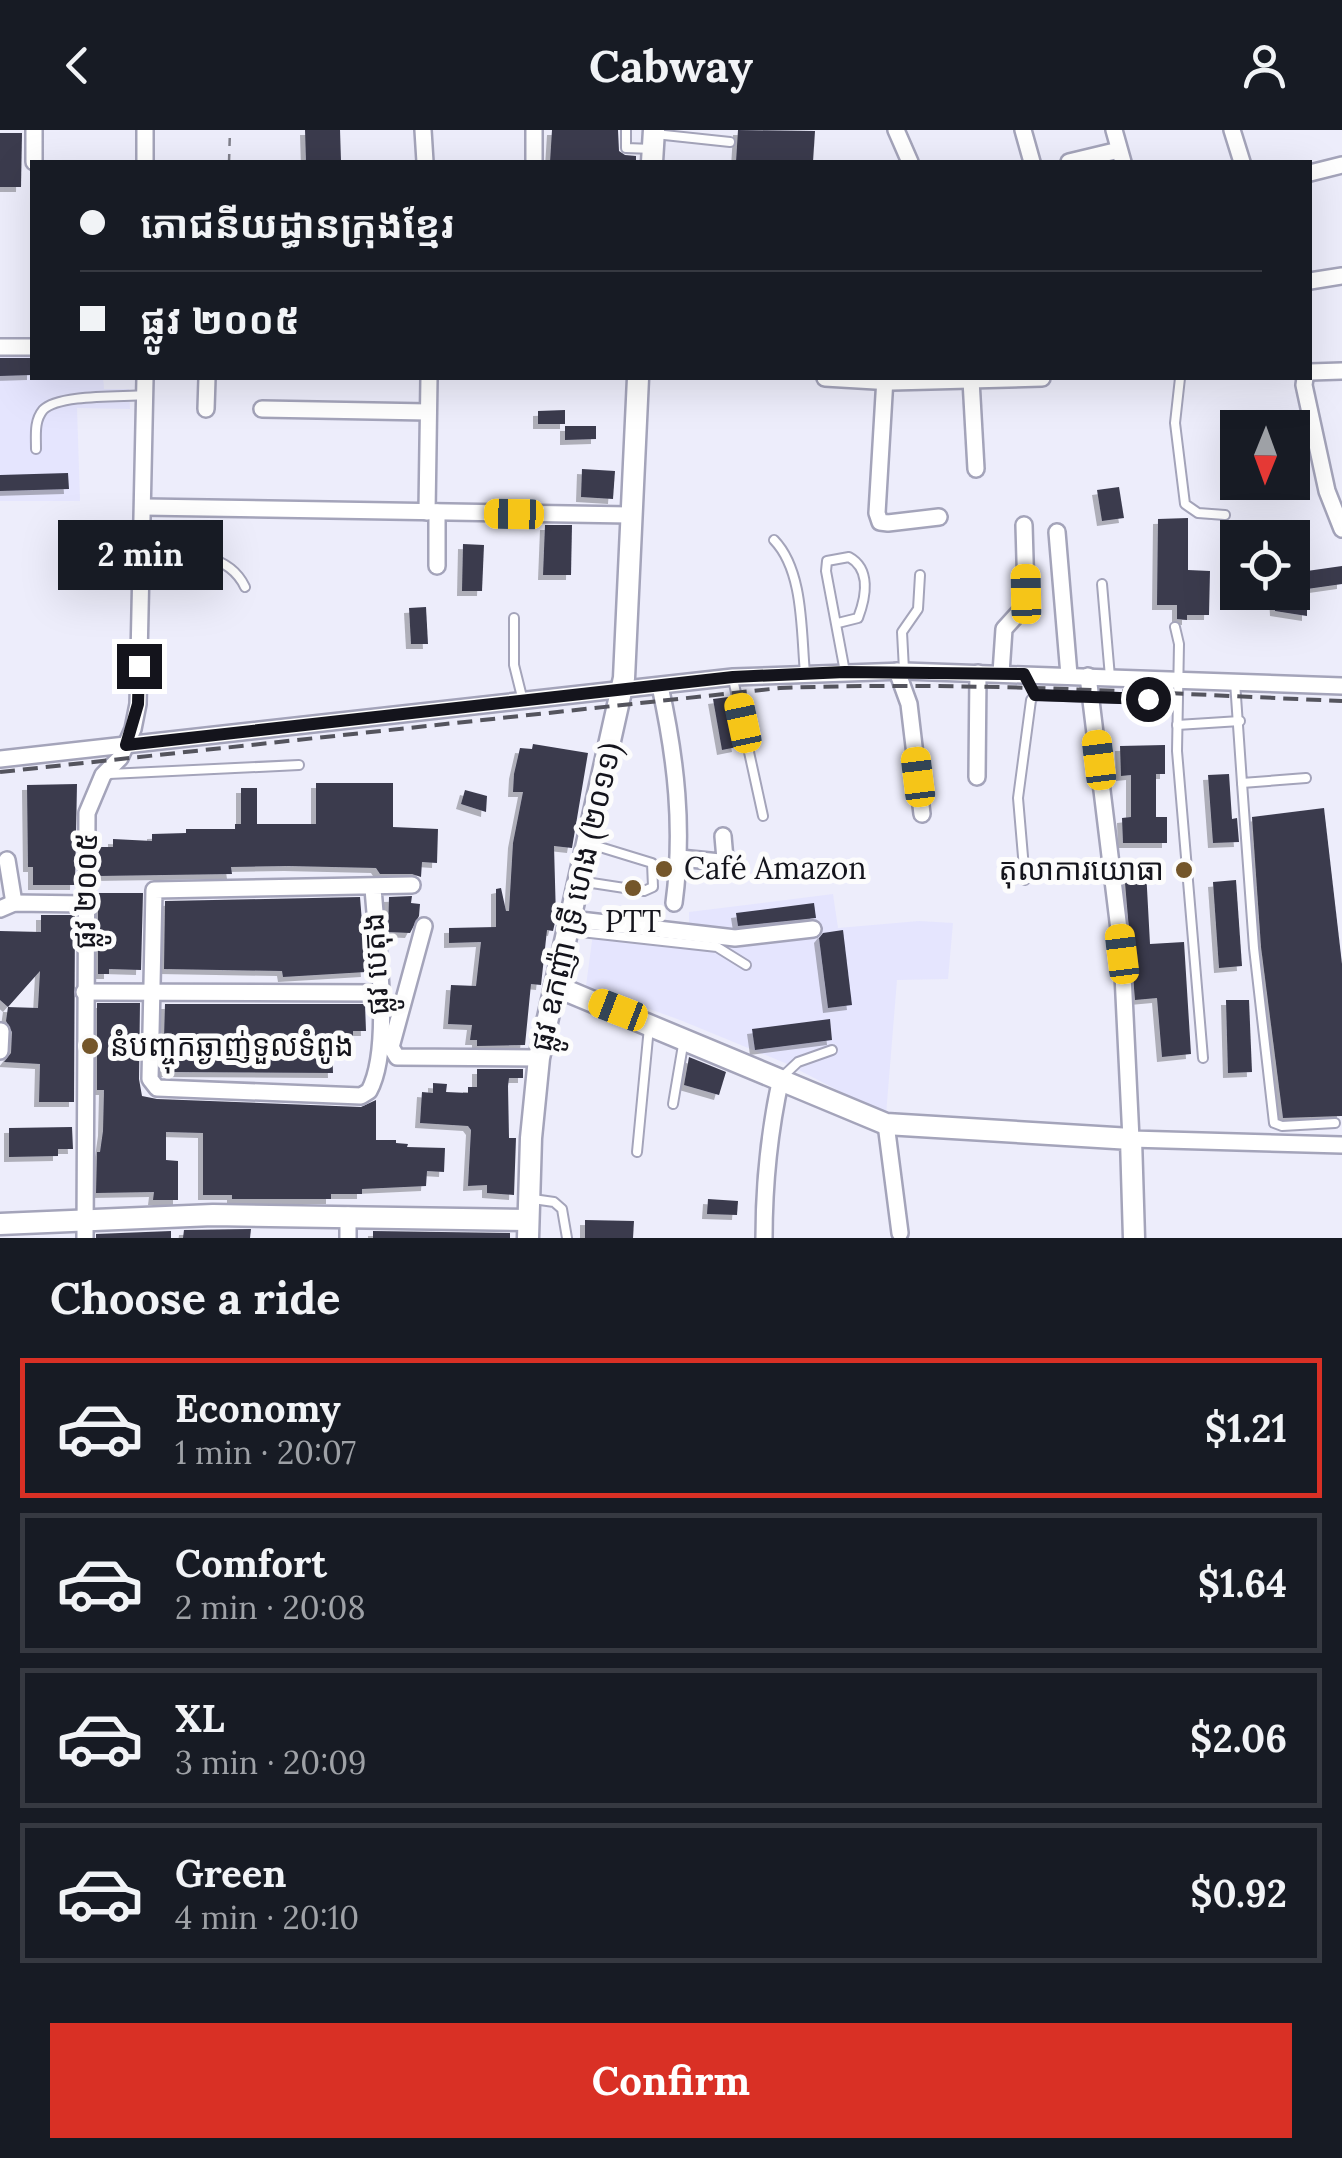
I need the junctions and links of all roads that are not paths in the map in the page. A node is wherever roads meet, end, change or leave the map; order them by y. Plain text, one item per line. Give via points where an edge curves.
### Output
1 (34, 130) edge
2 (145, 130) edge
3 (423, 130) edge
4 (534, 130) edge
5 (626, 130) edge
6 (896, 130) edge
7 (1023, 130) edge
8 (1114, 130) edge
9 (1232, 130) edge
10 (730, 142) dead end
11 (653, 144) edge
12 (1121, 156) edge
13 (34, 160) edge
14 (145, 160) edge
15 (424, 160) edge
16 (534, 160) edge
17 (909, 160) edge
18 (1031, 160) edge
19 (1086, 160) edge
20 (1241, 160) edge
21 (1342, 166) edge
22 (1312, 173) edge
23 (1342, 276) edge
24 (1312, 281) edge
25 (0, 346) edge
26 (30, 346) edge
27 (1342, 371) edge
28 (1312, 375) edge
29 (145, 380) edge
30 (206, 380) edge
31 (428, 380) edge
32 (638, 380) edge
33 (886, 380) edge
34 (971, 380) edge
35 (1180, 380) edge
36 (1306, 380) edge
37 (145, 396) junction
38 (206, 409) dead end
39 (262, 409) dead end
40 (428, 412) junction
41 (36, 449) dead end
42 (976, 470) dead end
43 (144, 506) junction
44 (432, 512) junction
45 (630, 515) junction
46 (1225, 515) dead end
47 (938, 518) dead end
48 (1024, 525) dead end
49 (1342, 529) edge
50 (1057, 532) dead end
51 (774, 540) dead end
52 (142, 554) junction
53 (437, 566) dead end
54 (920, 575) dead end
55 (1102, 584) dead end
56 (245, 587) dead end
57 (514, 618) dead end
58 (838, 624) junction
59 (1175, 627) dead end
60 (900, 671) junction
61 (845, 672) junction
62 (978, 673) junction
63 (805, 674) junction
64 (1000, 674) junction
65 (1024, 674) junction
66 (1069, 675) junction
67 (1088, 676) junction
68 (733, 677) junction
69 (1110, 677) junction
70 (1176, 680) junction
71 (1236, 682) junction
72 (660, 686) junction
73 (1342, 689) edge
74 (622, 690) junction
75 (1035, 695) junction
76 (1091, 696) junction
77 (1176, 700) junction
78 (523, 701) junction
79 (1240, 721) junction
80 (1177, 724) junction
81 (126, 745) junction
82 (0, 759) edge
83 (299, 765) dead end
84 (103, 774) junction
85 (978, 777) dead end
86 (1306, 778) dead end
87 (1242, 784) junction
88 (922, 814) dead end
89 (763, 816) dead end
90 (723, 836) dead end
91 (588, 844) junction
92 (680, 858) junction
93 (7, 860) dead end
94 (1025, 880) dead end
95 (579, 881) junction
96 (412, 885) dead end
97 (373, 887) junction
98 (674, 903) dead end
99 (86, 904) junction
100 (7, 906) edge
101 (569, 925) junction
102 (424, 926) dead end
103 (813, 929) dead end
104 (746, 964) dead end
105 (556, 986) junction
106 (152, 990) junction
107 (84, 992) junction
108 (380, 993) junction
109 (650, 1022) junction
110 (2, 1031) edge
111 (684, 1037) junction
112 (832, 1050) dead end
113 (0, 1052) edge
114 (539, 1058) junction
115 (1203, 1058) dead end
116 (781, 1078) junction
117 (673, 1104) dead end
118 (886, 1124) junction
119 (1335, 1124) dead end
120 (1282, 1135) junction
121 (1131, 1139) junction
122 (1342, 1145) edge
123 (637, 1152) dead end
124 (348, 1215) junction
125 (528, 1219) edge
126 (0, 1224) edge
127 (84, 1228) edge
128 (900, 1233) dead end
129 (348, 1238) edge
130 (567, 1238) edge
131 (764, 1238) edge
132 (1134, 1238) edge

1 - 13 street
2 - 14 street
3 - 15 street
4 - 16 street
5 - 11 lane via 626,148
6 - 17 street
7 - 18 street
8 - 12 street
9 - 20 street
10 - 11 lane
12 - 19 street
21 - 22 street
23 - 24 street
25 - 26 street
27 - 28 street
29 - 37 street, ផ្លូវ ២០០៥
30 - 38 street
31 - 40 street
32 - 45 street, ផ្លូវ ឧកញ៉ា ទ្រី ហេង (២០១១)
33 - 34 street
33 - 47 street via 880,522
34 - 42 street
35 - 46 lane via 1175,423 1185,504
36 - 49 street
37 - 41 lane via 60,401 45,408 36,422
37 - 43 street, ផ្លូវ ២០០៥
39 - 40 street
40 - 44 street
43 - 44 street
43 - 52 street, ផ្លូវ ២០០៥
44 - 45 street
44 - 53 street
45 - 74 street, ផ្លូវ ឧកញ៉ា ទ្រី ហេង (២០១១)
48 - 64 street via 1026,594 1004,630
50 - 66 street
51 - 63 lane via 793,577
52 - 56 lane via 222,563 237,570
52 - 81 street, ផ្លូវ ២០០៥ via 138,704
54 - 60 lane via 918,609 902,632
55 - 69 lane
57 - 78 lane via 514,665
58 - 58 lane via 827,561 848,556 857,561 866,586 858,618
58 - 61 lane
59 - 70 lane
60 - 61 street
60 - 62 street
60 - 88 street
61 - 63 street
62 - 64 street
62 - 85 street
63 - 68 street
64 - 65 street
65 - 66 street
65 - 75 lane
66 - 67 street
67 - 69 street
67 - 76 street
68 - 72 street
68 - 89 lane
69 - 70 street
70 - 71 street
70 - 77 lane
71 - 73 street
71 - 79 lane
72 - 74 street
72 - 92 street via 676,762
74 - 78 street
74 - 91 street, ផ្លូវ ឧកញ៉ា ទ្រី ហេង (២០១១)
75 - 76 lane
75 - 94 lane via 1018,779
76 - 77 lane
76 - 121 street via 1122,954
77 - 80 lane
78 - 81 street
79 - 80 lane
79 - 87 lane
80 - 115 lane
81 - 82 street
81 - 84 street, ផ្លូវ ២០០៥
83 - 84 lane
84 - 99 street, ផ្លូវ ២០០៥ via 87,813
86 - 87 lane
87 - 120 lane via 1254,948 1274,1123
90 - 92 street via 720,862
91 - 95 street, ផ្លូវ ឧកញ៉ា ទ្រី ហេង (២០១១)
91 - 95 lane via 652,862 653,887
92 - 98 street
93 - 100 street
95 - 101 street, ផ្លូវ ឧកញ៉ា ទ្រី ហេង (២០១១)
96 - 97 street
97 - 106 street via 154,890
97 - 108 street, ផ្លូវ បេតុង
99 - 100 street
99 - 107 street, ផ្លូវ ២០០៥
101 - 103 street via 735,938
101 - 104 lane via 717,946
101 - 105 street, ផ្លូវ ឧកញ៉ា ទ្រី ហេង (២០១១)
102 - 114 street via 393,1053
105 - 109 street
105 - 114 street, ផ្លូវ ឧកញ៉ា ទ្រី ហេង (២០១១)
106 - 107 street
106 - 108 street
106 - 108 street, ផ្លូវ បេតុង via 150,1079 156,1088 361,1096 372,1085 378,1058
107 - 127 street, ផ្លូវ ២០០៥
109 - 111 street
109 - 123 lane
110 - 113 street
111 - 116 street
111 - 117 lane
112 - 116 lane via 798,1062
114 - 125 street, ផ្លូវ ឧកញ៉ា ទ្រី ហេង (២០១១)
116 - 118 street
116 - 131 street via 764,1182
118 - 121 street
118 - 128 street
119 - 120 lane
120 - 121 street
120 - 122 street
121 - 132 street
124 - 125 street
124 - 127 street
124 - 129 street
125 - 130 lane via 554,1202 562,1209
126 - 127 street

